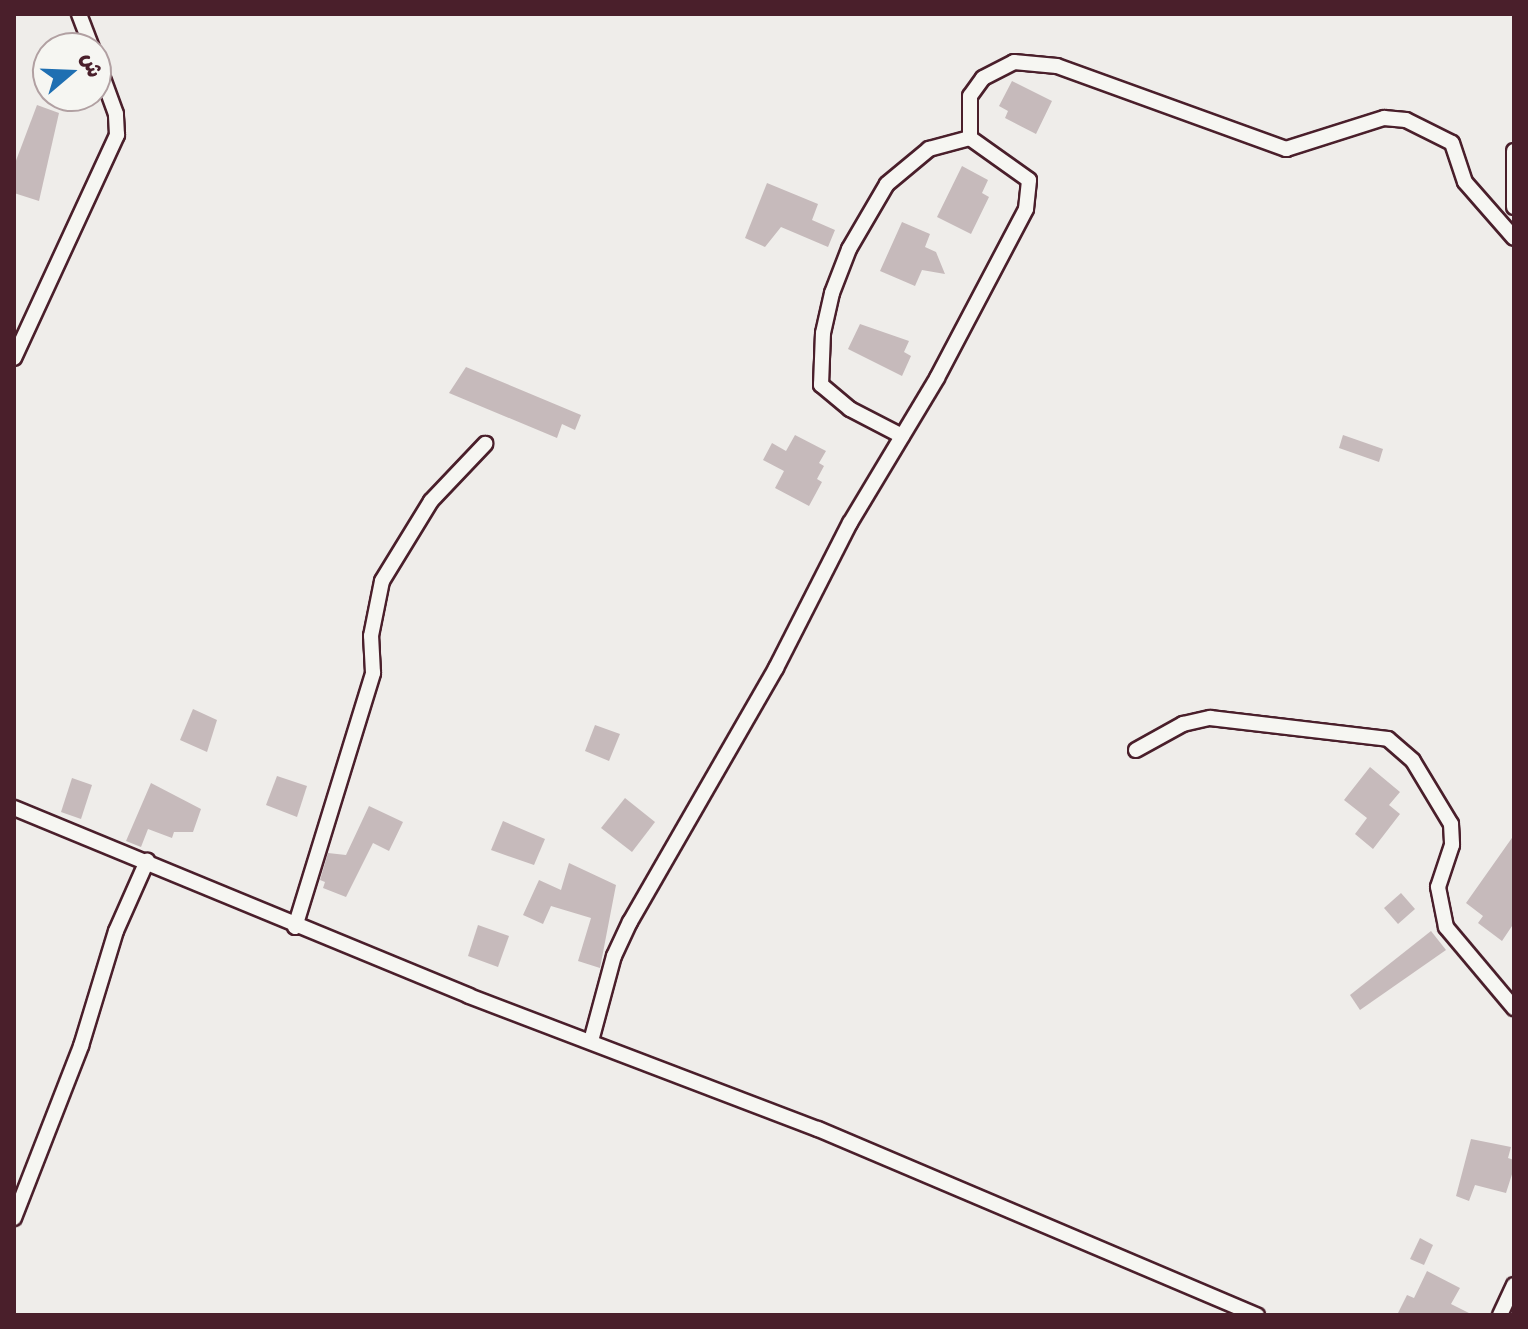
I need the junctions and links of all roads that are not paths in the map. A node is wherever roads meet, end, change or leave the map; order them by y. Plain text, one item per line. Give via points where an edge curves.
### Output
1 (112, 103) edge
2 (970, 138) junction
3 (1514, 151) edge
4 (1514, 207) edge
5 (1514, 238) edge
6 (14, 358) edge
7 (902, 436) junction
8 (485, 444) dead end
9 (1136, 750) dead end
10 (14, 808) edge
11 (147, 861) junction
12 (295, 927) junction
13 (1514, 1008) edge
14 (591, 1041) junction
15 (14, 1218) edge
16 (1514, 1285) edge
17 (1257, 1315) edge
18 (1500, 1315) edge

1 - 6 street via 117,135
2 - 5 street via 968,107 975,88 993,70 1014,62 1087,75 1286,149 1384,118 1406,120 1452,143 1465,182
2 - 7 street via 980,150 1022,172 1029,180 1030,199
2 - 7 street via 929,149 895,175 860,228 832,293 823,333 821,385 850,409
3 - 4 street
7 - 14 street via 630,922 614,956
8 - 12 street via 431,501 382,581 371,636 373,673
9 - 13 street via 1183,724 1210,718 1388,739 1413,761 1451,824 1452,845 1438,887 1446,927
10 - 11 street
11 - 12 street
11 - 15 street via 116,931 81,1046
12 - 14 street
14 - 17 street via 818,1129
16 - 18 street

